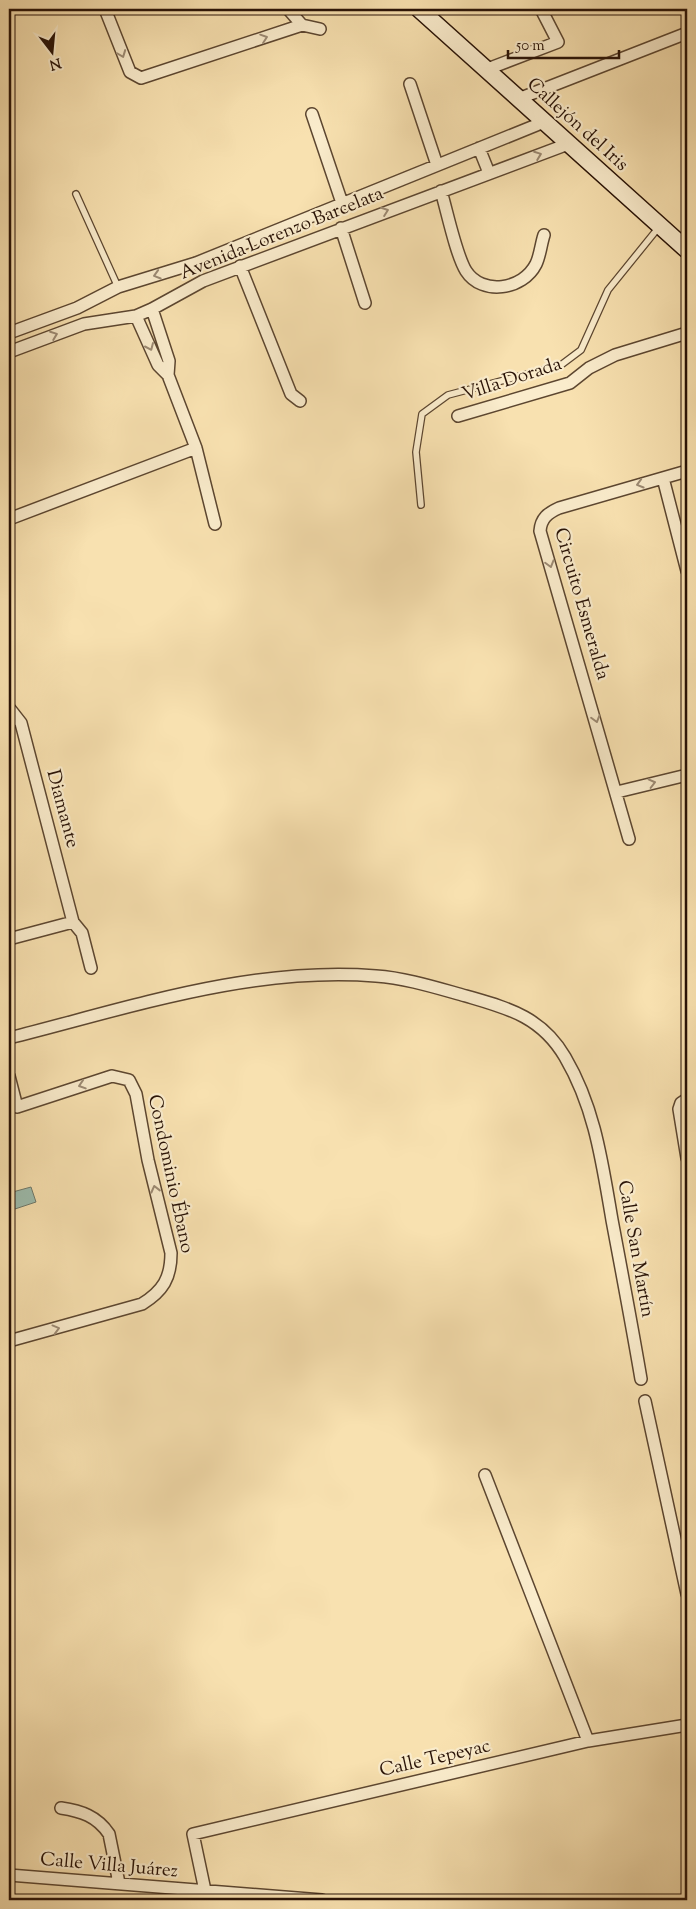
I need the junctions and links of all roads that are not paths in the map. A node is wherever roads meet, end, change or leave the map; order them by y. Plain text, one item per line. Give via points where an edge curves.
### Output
1 (104, 9) edge
2 (288, 9) edge
3 (419, 9) edge
4 (540, 9) edge
5 (302, 25) junction
6 (320, 29) dead end
7 (687, 32) edge
8 (485, 70) junction
9 (410, 84) dead end
10 (518, 99) junction
11 (312, 114) dead end
12 (544, 122) junction
13 (568, 144) junction
14 (479, 148) junction
15 (437, 165) junction
16 (489, 173) junction
17 (441, 191) junction
18 (76, 194) dead end
19 (342, 203) junction
20 (660, 226) junction
21 (341, 228) junction
22 (544, 235) dead end
23 (687, 250) edge
24 (196, 263) junction
25 (240, 266) junction
26 (204, 281) junction
27 (118, 287) junction
28 (365, 303) dead end
29 (77, 308) junction
30 (152, 310) junction
31 (136, 316) junction
32 (84, 324) junction
33 (9, 333) edge
34 (687, 333) edge
35 (9, 352) edge
36 (168, 375) junction
37 (300, 401) dead end
38 (458, 416) dead end
39 (196, 448) junction
40 (687, 471) edge
41 (663, 478) junction
42 (421, 505) dead end
43 (9, 520) edge
44 (215, 524) dead end
45 (687, 571) edge
46 (10, 709) dead end
47 (687, 775) edge
48 (617, 792) junction
49 (629, 839) dead end
50 (73, 922) junction
51 (9, 939) edge
52 (91, 968) dead end
53 (9, 1038) edge
54 (9, 1076) edge
55 (687, 1099) edge
56 (687, 1158) edge
57 (9, 1341) edge
58 (641, 1379) dead end
59 (645, 1401) dead end
60 (485, 1475) dead end
61 (687, 1594) edge
62 (687, 1725) edge
63 (588, 1741) junction
64 (61, 1808) dead end
65 (9, 1875) edge
66 (120, 1883) junction
67 (206, 1896) edge
68 (322, 1900) edge

1 -> 5 street via 130,72 141,78
2 - 5 street
3 - 8 street, Callejón del Iris
4 - 8 street via 558,42
5 - 6 street
7 - 10 street
8 - 10 street, Callejón del Iris
9 - 15 street
10 - 12 street, Callejón del Iris
11 - 19 street
12 - 13 street, Callejón del Iris
12 - 14 street, Avenida Lorenzo Barcelata
16 -> 13 street, Avenida Lorenzo Barcelata
13 - 20 street, Callejón del Iris
14 - 15 street, Avenida Lorenzo Barcelata
14 - 16 street
15 - 19 street, Avenida Lorenzo Barcelata
16 - 17 street, Avenida Lorenzo Barcelata
21 -> 17 street, Avenida Lorenzo Barcelata
17 - 22 street via 465,269 474,282 492,288 511,285 526,277 536,264
18 - 27 lane
19 - 24 street, Avenida Lorenzo Barcelata
20 - 23 street, Callejón del Iris
20 - 42 lane via 608,290 581,350 561,365 448,395 422,414 416,452
21 - 25 street, Avenida Lorenzo Barcelata
21 - 28 street
24 - 26 street via 203,270
24 -> 27 street, Avenida Lorenzo Barcelata
25 - 26 street, Avenida Lorenzo Barcelata
25 - 37 street via 290,394
26 - 30 street, Avenida Lorenzo Barcelata
27 - 29 street, Avenida Lorenzo Barcelata
29 - 32 street via 77,318
29 - 33 street, Avenida Lorenzo Barcelata
30 - 31 street, Avenida Lorenzo Barcelata
30 - 36 street via 169,361
31 - 32 street, Avenida Lorenzo Barcelata
31 -> 36 street via 158,364
35 -> 32 street, Avenida Lorenzo Barcelata
34 - 38 street, Villa Dorada via 615,355 589,368 570,383
36 - 39 street
39 - 43 street
39 - 44 street
40 - 41 street, Circuito Esmeralda
41 - 45 street
41 -> 48 street, Circuito Esmeralda via 559,508 544,517 541,524 540,531
46 - 50 street, Diamante via 21,724
48 -> 47 street
48 - 49 street, Circuito Esmeralda
50 - 51 street
50 - 52 street, Diamante via 82,933
53 - 58 street, Calle San Martín via 173,995 264,979 325,974 378,976 425,985 522,1014 537,1025 563,1054 595,1125
57 -> 54 street, Condominio Ébano via 142,1304 156,1296 166,1283 171,1268 171,1253 136,1094 129,1080 112,1076 17,1107
55 - 56 street via 679,1109
59 - 61 street
60 - 63 street
62 - 63 street, Calle Tepeyac
63 - 67 street, Calle Tepeyac via 193,1834
64 - 66 street via 88,1814 105,1828
65 - 66 street, Calle Villa Juárez
66 - 67 street, Calle Villa Juárez
67 - 68 street, Calle Villa Juárez

